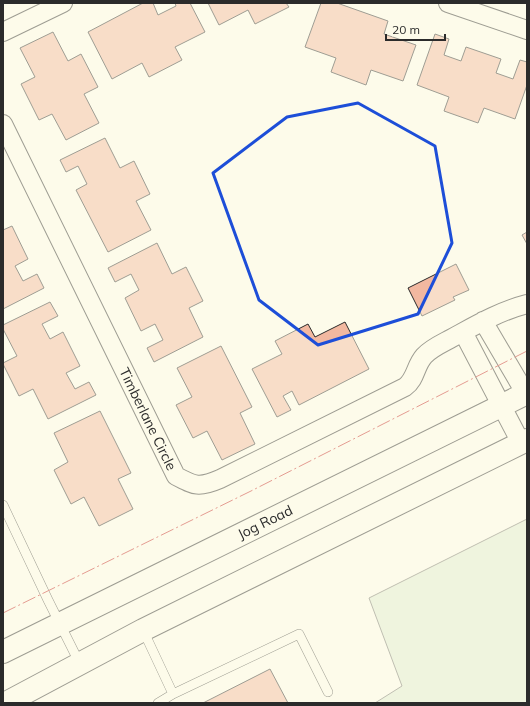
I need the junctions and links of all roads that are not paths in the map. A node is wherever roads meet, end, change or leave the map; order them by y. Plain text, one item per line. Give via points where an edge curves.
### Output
1 (63, 3) edge
2 (448, 3) edge
3 (527, 30) edge
4 (3, 32) edge
5 (3, 124) edge
6 (527, 304) edge
7 (483, 321) junction
8 (463, 332) junction
9 (527, 394) edge
10 (502, 406) junction
11 (524, 441) edge
12 (3, 506) edge
13 (59, 624) junction
14 (143, 630) junction
15 (3, 652) edge
16 (80, 664) junction
17 (328, 692) dead end
18 (173, 694) junction
19 (6, 703) edge
20 (158, 703) edge

1 - 4 street
2 - 3 street
5 - 8 street, Timberlane Circle via 176,476 192,485 207,485 405,387 414,377 424,356
6 - 7 street, Timberlane Circle via 516,306
7 - 8 street, Timberlane Circle
7 - 9 street
8 - 10 street
9 - 10 main road, Jog Road
10 - 11 street
10 - 13 main road, Jog Road
11 - 14 main road
12 - 13 lane
13 - 15 main road, Jog Road
13 - 16 lane
14 - 16 main road
14 - 18 lane
16 - 19 main road
17 - 18 lane via 299,634
18 - 20 lane

